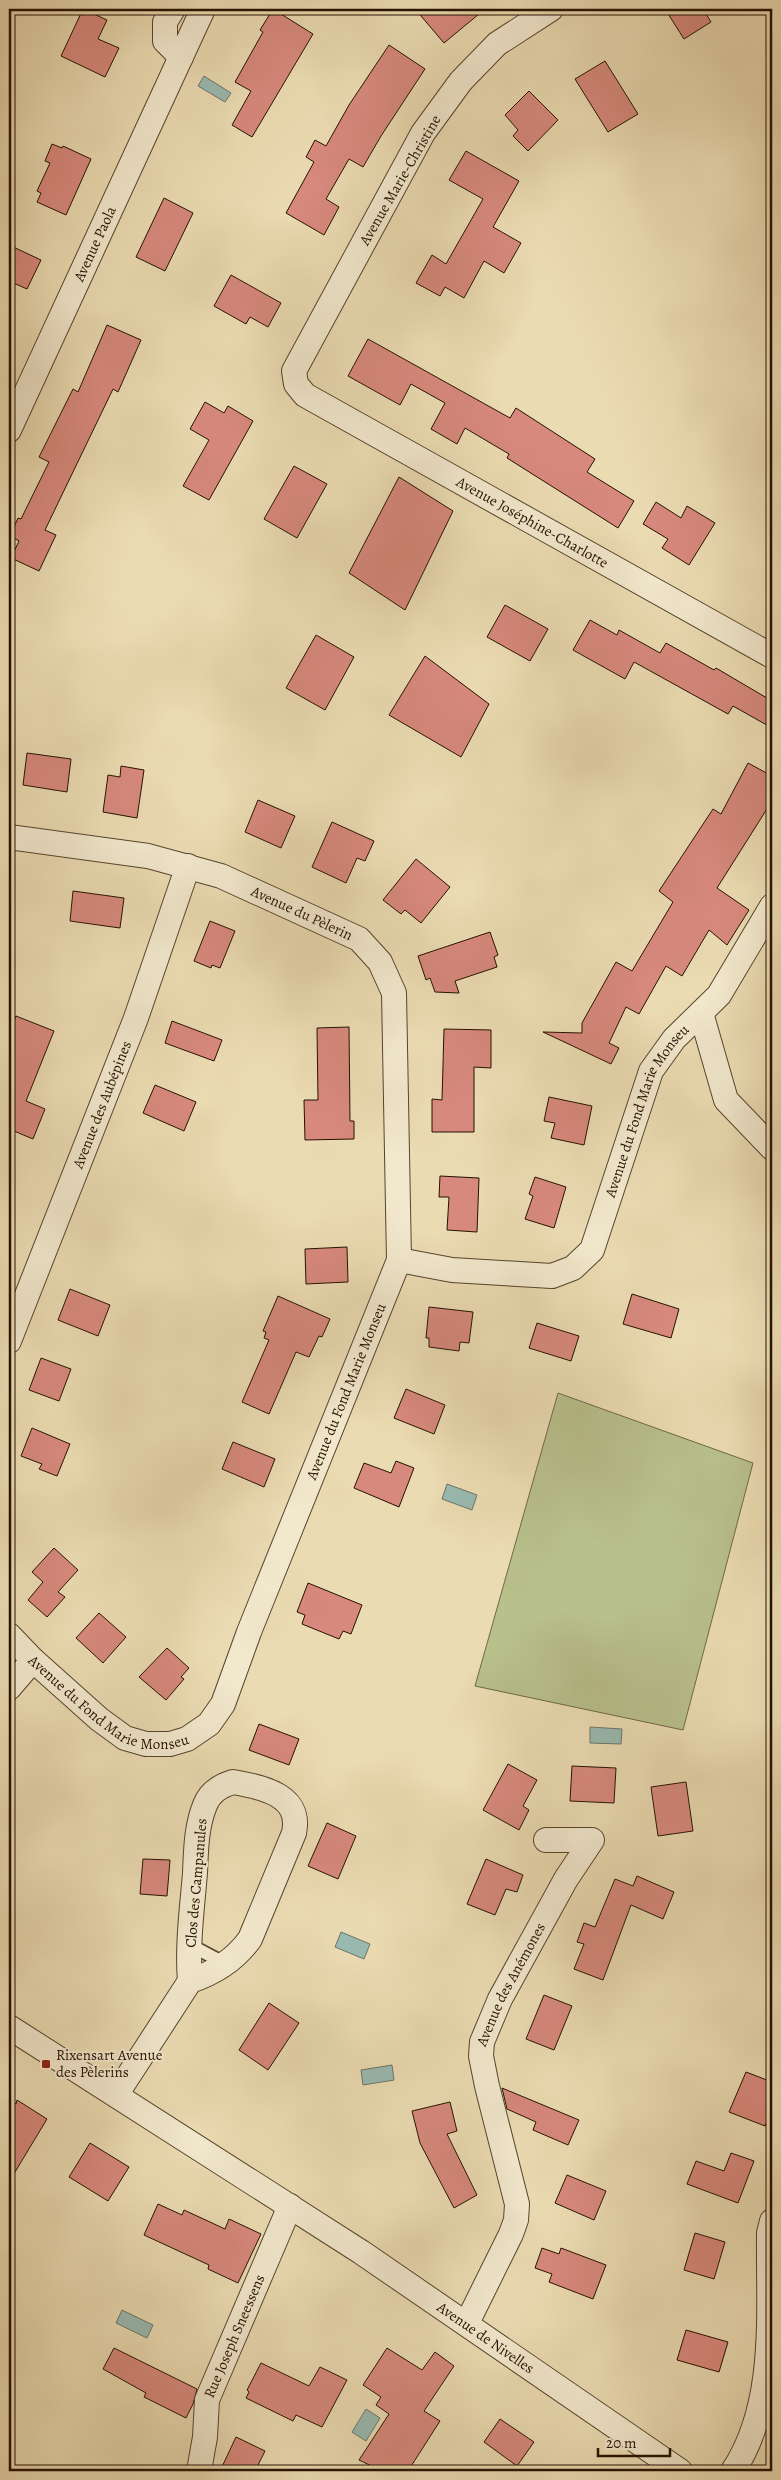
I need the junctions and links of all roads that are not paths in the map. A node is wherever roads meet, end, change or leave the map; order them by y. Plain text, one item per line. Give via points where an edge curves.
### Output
1 (173, 9) edge
2 (203, 9) edge
3 (551, 9) edge
4 (181, 58) junction
5 (296, 384) joint
6 (9, 430) edge
7 (772, 656) edge
8 (9, 837) edge
9 (188, 866) junction
10 (772, 906) edge
11 (701, 1013) junction
12 (772, 1148) edge
13 (399, 1260) junction
14 (9, 1341) edge
15 (9, 1635) edge
16 (33, 1660) junction
17 (9, 1688) edge
18 (546, 1840) dead end
19 (190, 1945) junction
20 (226, 1964) junction
21 (190, 1981) junction
22 (9, 2027) edge
23 (116, 2095) junction
24 (290, 2206) junction
25 (772, 2221) edge
26 (467, 2323) junction
27 (198, 2471) edge
28 (680, 2471) edge
29 (734, 2471) edge

1 - 4 street via 165,22 165,41
2 - 4 street, Avenue Paola
3 - 5 street, Avenue Marie-Christine via 496,44 461,81 424,133 294,371
4 - 6 street, Avenue Paola
5 - 7 street, Avenue Joséphine-Charlotte via 305,395
8 - 9 street, Avenue du Pèlerin via 148,856
9 - 13 street, Avenue du Pèlerin via 221,876 359,939 380,962 394,993
9 - 14 street, Avenue des Aubépines via 136,1018
10 - 11 street, Avenue du Fond Marie Monseu via 719,995
11 - 12 street, Avenue du Fond Marie Monseu via 726,1100
11 - 13 street, Avenue du Fond Marie Monseu via 674,1039 651,1071 592,1250 573,1268 552,1276 452,1270
13 - 16 street, Avenue du Fond Marie Monseu via 223,1704 209,1724 187,1739 170,1744 146,1744 125,1738 99,1720
15 - 16 street
16 - 17 street, Avenue du Fond Marie Monseu
18 - 26 street, Avenue des Anémones via 592,1840 566,1879 500,1999 482,2042 481,2056 487,2086 517,2204 511,2234
19 - 20 lane
19 - 20 street, Clos des Campanules via 198,1827 212,1792 233,1782 285,1798 295,1817 294,1833 250,1939 239,1955
19 - 21 street, Clos des Campanules
20 - 21 street, Clos des Campanules
21 - 23 street
22 - 23 street, Avenue de Nivelles
23 - 24 street, Avenue de Nivelles
24 - 26 street, Avenue de Nivelles
24 - 27 street, Rue Joseph Sneessens via 207,2400 205,2437
25 - 29 street via 769,2233 767,2365 754,2432
26 - 28 street, Avenue de Nivelles

